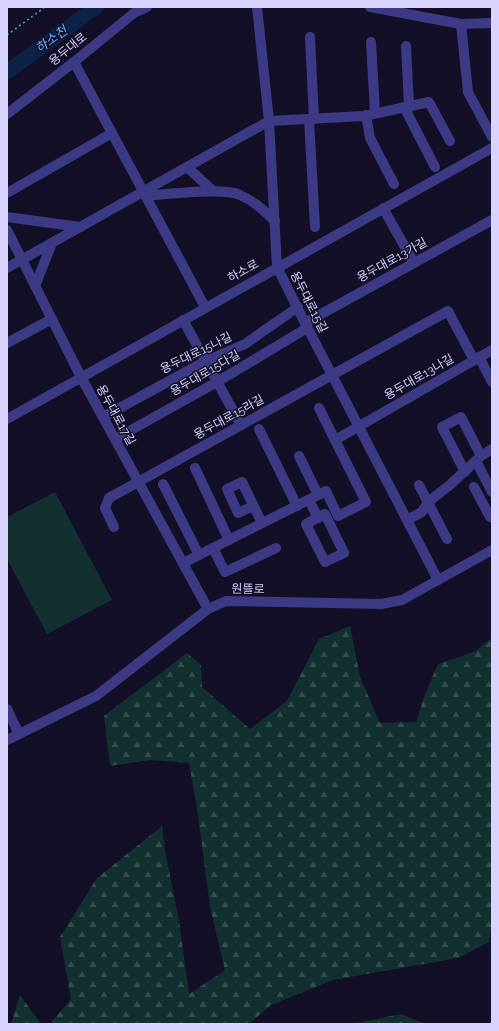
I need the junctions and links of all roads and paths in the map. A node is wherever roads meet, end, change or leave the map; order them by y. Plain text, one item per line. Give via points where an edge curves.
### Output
1 (45, 7) edge
2 (147, 7) edge
3 (256, 7) edge
4 (370, 7) edge
5 (492, 23) edge
6 (461, 24) junction
7 (7, 35) edge
8 (310, 37) dead end
9 (371, 42) dead end
10 (406, 46) dead end
11 (74, 62) junction
12 (407, 107) junction
13 (7, 114) edge
14 (371, 114) junction
15 (312, 119) junction
16 (270, 121) junction
17 (112, 133) junction
18 (492, 137) edge
19 (450, 141) dead end
20 (492, 148) edge
21 (188, 167) junction
22 (434, 167) dead end
23 (394, 184) dead end
24 (213, 191) junction
25 (7, 193) edge
26 (144, 194) junction
27 (383, 208) junction
28 (7, 217) edge
29 (492, 220) edge
30 (275, 221) junction
31 (80, 227) junction
32 (315, 227) dead end
33 (7, 230) edge
34 (52, 243) junction
35 (22, 260) junction
36 (414, 263) junction
37 (277, 267) junction
38 (7, 268) edge
39 (35, 286) junction
40 (205, 307) junction
41 (298, 307) junction
42 (52, 319) junction
43 (183, 320) junction
44 (306, 326) junction
45 (7, 343) edge
46 (492, 350) edge
47 (477, 358) junction
48 (206, 361) junction
49 (332, 375) junction
50 (81, 377) junction
51 (217, 382) junction
52 (492, 382) edge
53 (319, 408) dead end
54 (103, 417) junction
55 (7, 419) edge
56 (241, 425) junction
57 (359, 426) junction
58 (259, 429) dead end
59 (115, 439) junction
60 (335, 440) junction
61 (492, 449) edge
62 (299, 456) dead end
63 (478, 458) junction
64 (195, 468) dead end
65 (464, 472) junction
66 (138, 482) junction
67 (163, 484) dead end
68 (419, 485) dead end
69 (474, 487) dead end
70 (492, 492) edge
71 (314, 497) junction
72 (428, 502) junction
73 (253, 506) dead end
74 (297, 506) junction
75 (492, 516) edge
76 (318, 518) junction
77 (407, 520) junction
78 (262, 524) junction
79 (114, 527) dead end
80 (447, 539) dead end
81 (229, 540) junction
82 (213, 548) junction
83 (276, 548) dead end
84 (492, 550) edge
85 (199, 555) junction
86 (183, 563) junction
87 (438, 580) junction
88 (208, 609) junction
89 (7, 709) edge
90 (19, 734) junction
91 (7, 740) edge

1 - 7 path
2 - 11 street, 용두대로 via 134,13
3 - 16 street, 용두대로15길
4 - 6 street
5 - 6 street
6 - 18 street via 468,92
8 - 15 street
9 - 14 street
10 - 12 street
11 - 13 street, 용두대로
11 - 17 street
12 - 14 street
12 - 19 street via 429,102
12 - 22 street
14 - 15 street
14 - 23 street via 370,138
15 - 16 street
15 - 32 street
16 - 21 street
16 - 30 street, 용두대로15길
17 - 25 street
17 - 26 street
20 - 27 street, 하소로
21 - 24 street
21 - 26 street
24 - 26 street
24 - 30 street via 239,194 254,202
26 - 31 street
26 - 40 street
27 - 36 street
27 - 37 street, 하소로
28 - 31 street
29 - 36 street, 용두대로13가길
30 - 37 street, 용두대로15길
31 - 34 street
33 - 35 street, 용두대로17길
34 - 35 street
34 - 39 street
35 - 38 street
35 - 39 street, 용두대로17길
36 - 44 street, 용두대로13가길
37 - 40 street, 하소로
37 - 41 street, 용두대로15길
39 - 42 street, 용두대로17길
40 - 43 street, 하소로
41 - 44 street, 용두대로15길
41 - 48 street, 용두대로15나길 via 245,344
42 - 45 street
42 - 50 street, 용두대로17길
43 - 48 street
43 - 50 street, 하소로
44 - 49 street, 용두대로15길
44 - 51 street, 용두대로15다길
46 - 47 street, 용두대로13나길
47 - 49 street, 용두대로15라길 via 448,311
47 - 52 street
47 - 57 street, 용두대로13나길
48 - 51 street
48 - 54 street, 용두대로15나길
49 - 56 street, 용두대로15라길
49 - 57 street, 용두대로15길
50 - 54 street, 용두대로17길
50 - 55 street, 하소로
51 - 56 street
51 - 59 street, 용두대로15다길
53 - 60 street
54 - 59 street, 용두대로17길
56 - 66 street, 용두대로15라길
57 - 60 street, 용두대로13나길
57 - 77 street, 용두대로15길
58 - 74 street
59 - 66 street, 용두대로17길
60 - 71 street via 366,502 338,516 326,492
61 - 63 street
62 - 71 street
63 - 65 street
63 - 65 street via 461,417 442,427
63 - 70 street
64 - 81 street
65 - 72 street
66 - 79 street, 용두대로15라길 via 109,498 105,508
66 - 86 street, 용두대로17길
67 - 85 street
68 - 72 street
69 - 75 street via 490,517
71 - 74 street
71 - 76 street
72 - 77 street via 422,512
72 - 80 street
73 - 78 street
74 - 78 street
76 - 76 street via 306,524 325,562 344,553 325,514
77 - 87 street, 용두대로15길
78 - 81 street
81 - 82 street
82 - 83 street via 225,572
82 - 85 street
84 - 87 street, 원뜰로
85 - 86 street
86 - 88 street, 용두대로17길
87 - 88 street, 원뜰로 via 402,600 381,604 226,601
88 - 90 street, 원뜰로 via 96,696
89 - 90 street
90 - 91 street, 원뜰로

